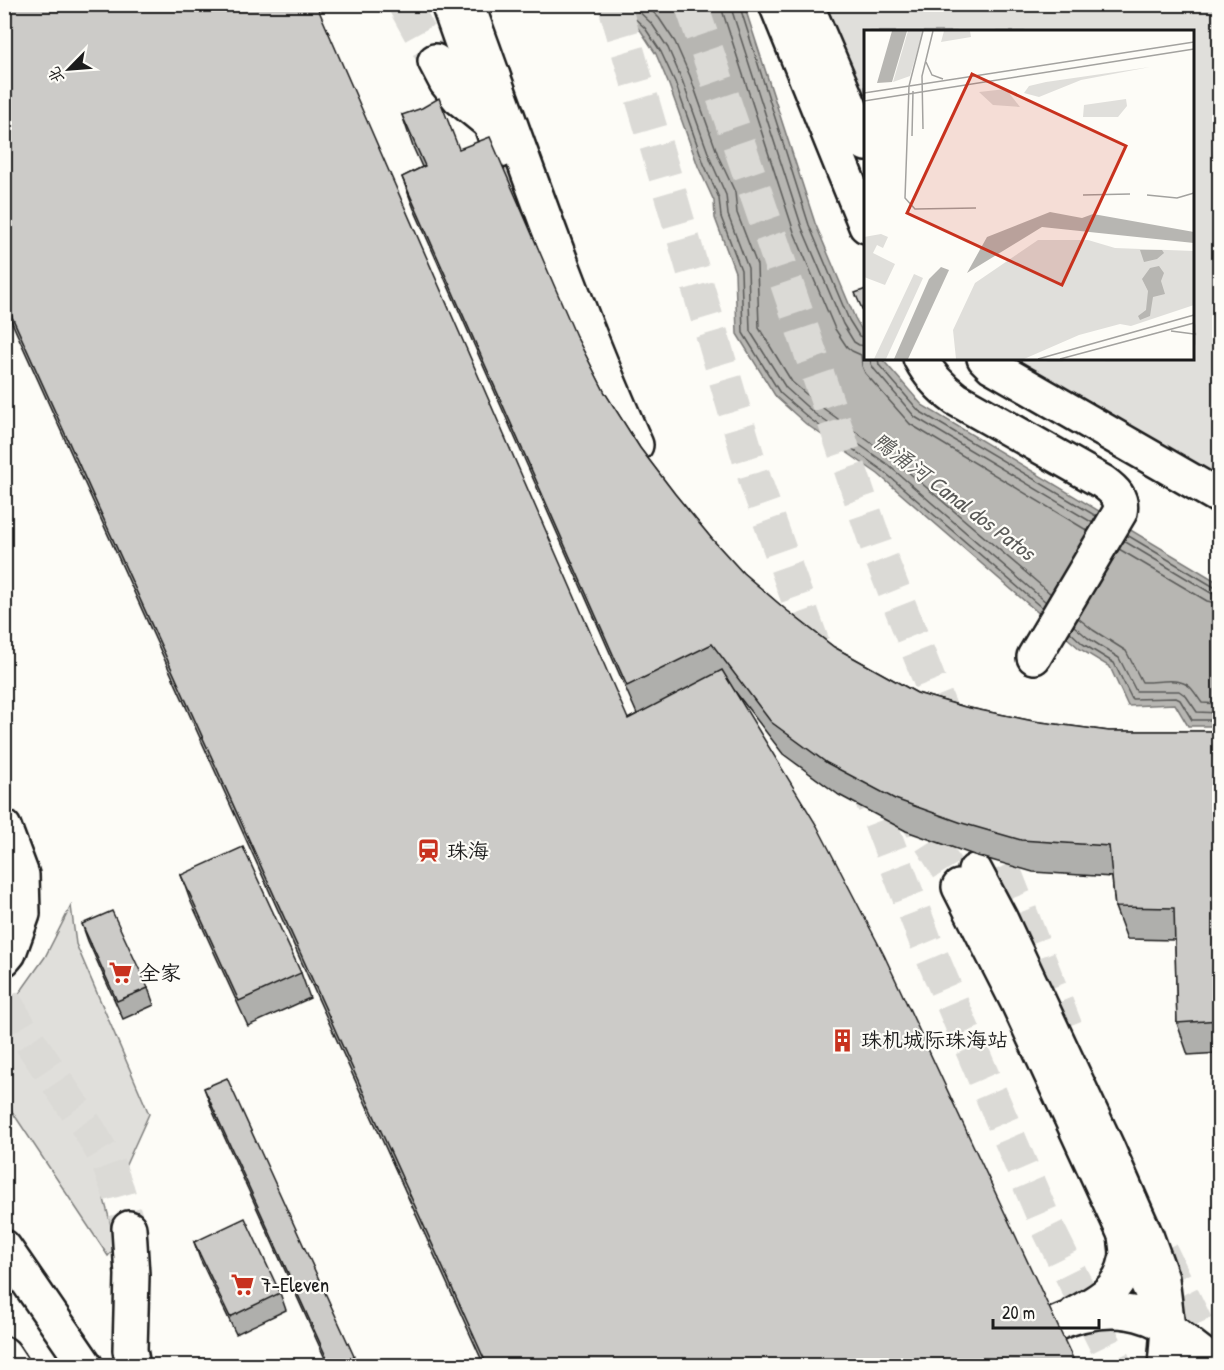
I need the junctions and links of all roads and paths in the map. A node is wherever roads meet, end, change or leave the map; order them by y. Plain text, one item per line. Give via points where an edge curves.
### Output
1 (448, 4) edge
2 (467, 4) edge
3 (776, 4) edge
4 (806, 4) edge
5 (435, 61) tunnel mouth
6 (864, 139) edge
7 (864, 221) edge
8 (921, 360) edge
9 (986, 360) edge
10 (636, 445) edge
11 (1220, 497) edge
12 (1034, 657) dead end
13 (4, 827) edge
14 (4, 959) edge
15 (129, 1228) tunnel mouth
16 (1125, 1234) junction
17 (4, 1247) edge
18 (1168, 1328) junction
19 (4, 1354) edge
20 (12, 1365) edge
21 (86, 1365) edge
22 (133, 1365) edge
23 (1150, 1365) edge
24 (1165, 1365) edge
25 (1217, 1365) edge

1 - 5 main road via 496,137 446,82
2 - 10 main road via 585,325
3 - 7 main road
4 - 6 main road
8 - 12 main road via 940,387 956,399 1103,482 1114,490 1122,504
9 - 11 main road
13 - 14 main road via 22,875 23,914
15 - 22 main road
16 - 18 main road
16 - 18 main road via 1126,1259 1111,1292 1058,1323 1098,1311 1125,1312 1148,1317
16 - 18 main road via 1018,1003 967,879 1001,920 1108,1149 1162,1279
17 - 21 main road
18 - 23 main road
18 - 24 main road
18 - 25 main road
19 - 20 main road

